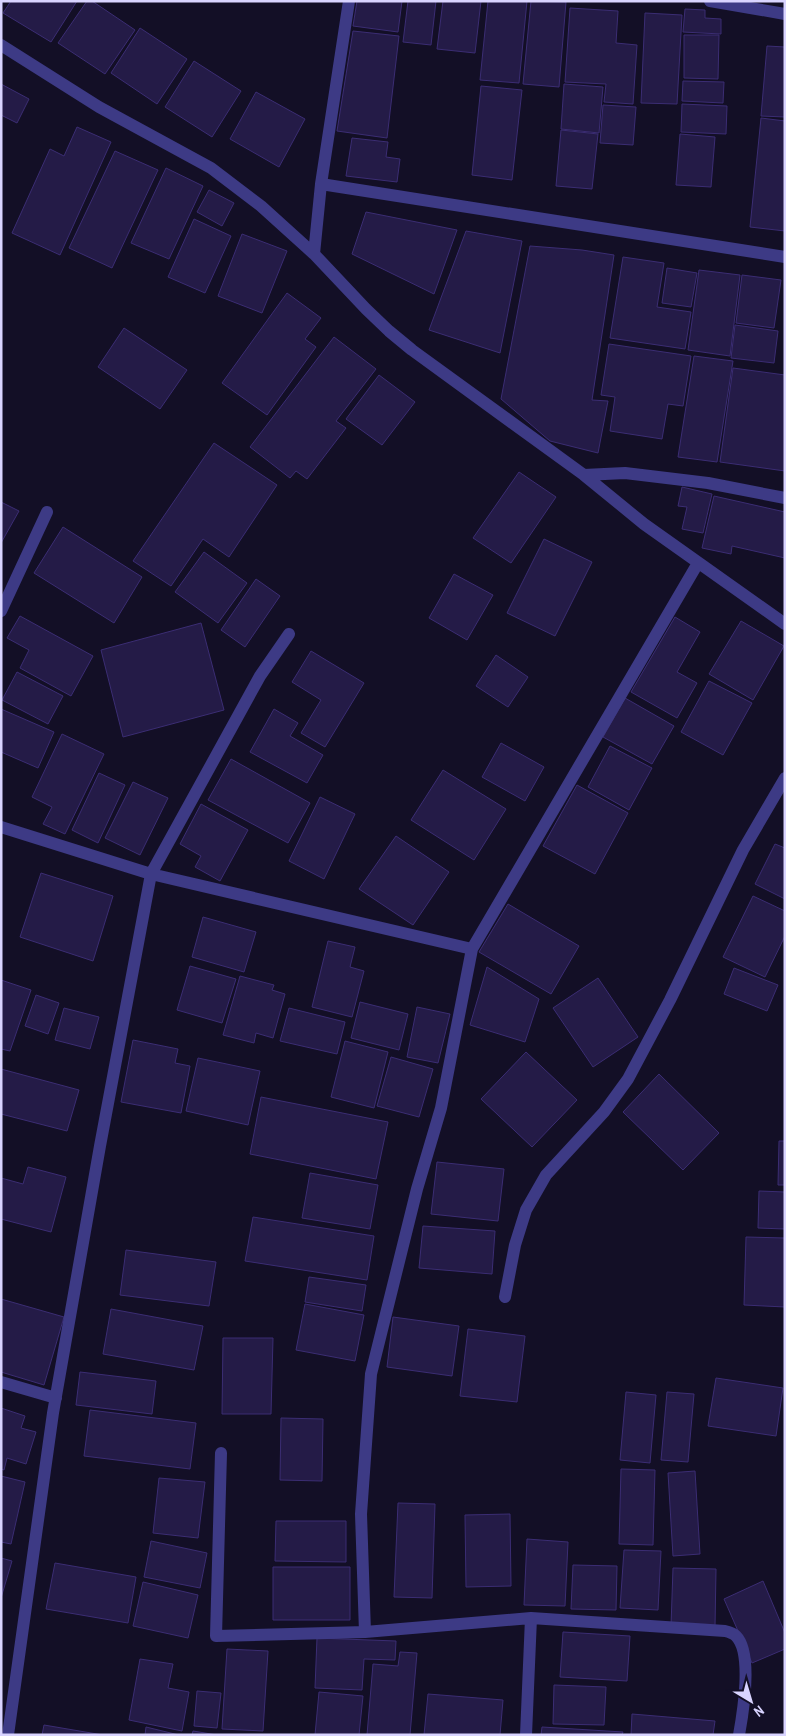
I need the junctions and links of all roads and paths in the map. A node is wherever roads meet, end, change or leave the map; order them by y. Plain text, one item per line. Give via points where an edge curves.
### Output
1 (349, 1) edge
2 (710, 1) edge
3 (785, 14) edge
4 (1, 45) edge
5 (321, 184) junction
6 (314, 254) junction
7 (785, 257) edge
8 (584, 475) junction
9 (785, 498) edge
10 (47, 512) dead end
11 (698, 563) junction
12 (1, 611) edge
13 (785, 624) edge
14 (289, 634) dead end
15 (785, 778) edge
16 (1, 827) edge
17 (151, 874) junction
18 (472, 949) junction
19 (505, 1297) dead end
20 (1, 1382) edge
21 (56, 1398) junction
22 (221, 1453) dead end
23 (531, 1618) junction
24 (365, 1632) junction
25 (8, 1735) edge
26 (526, 1735) edge
27 (739, 1735) edge

1 - 5 street
2 - 3 street
4 - 6 street via 99,106 211,168
5 - 6 street
5 - 7 street
6 - 8 street via 389,331
8 - 9 street via 626,473
8 - 11 street
10 - 12 street
11 - 13 street
11 - 18 street
14 - 17 street via 260,676
15 - 19 street via 742,850 628,1079 604,1112 546,1175 526,1210
16 - 17 street
17 - 18 street
17 - 21 street
18 - 24 street via 441,1108 417,1189 371,1374 361,1514
20 - 21 street
21 - 25 street
22 - 24 street via 216,1636
23 - 24 street
23 - 26 street
23 - 27 street via 732,1633 740,1642 745,1665 745,1696

